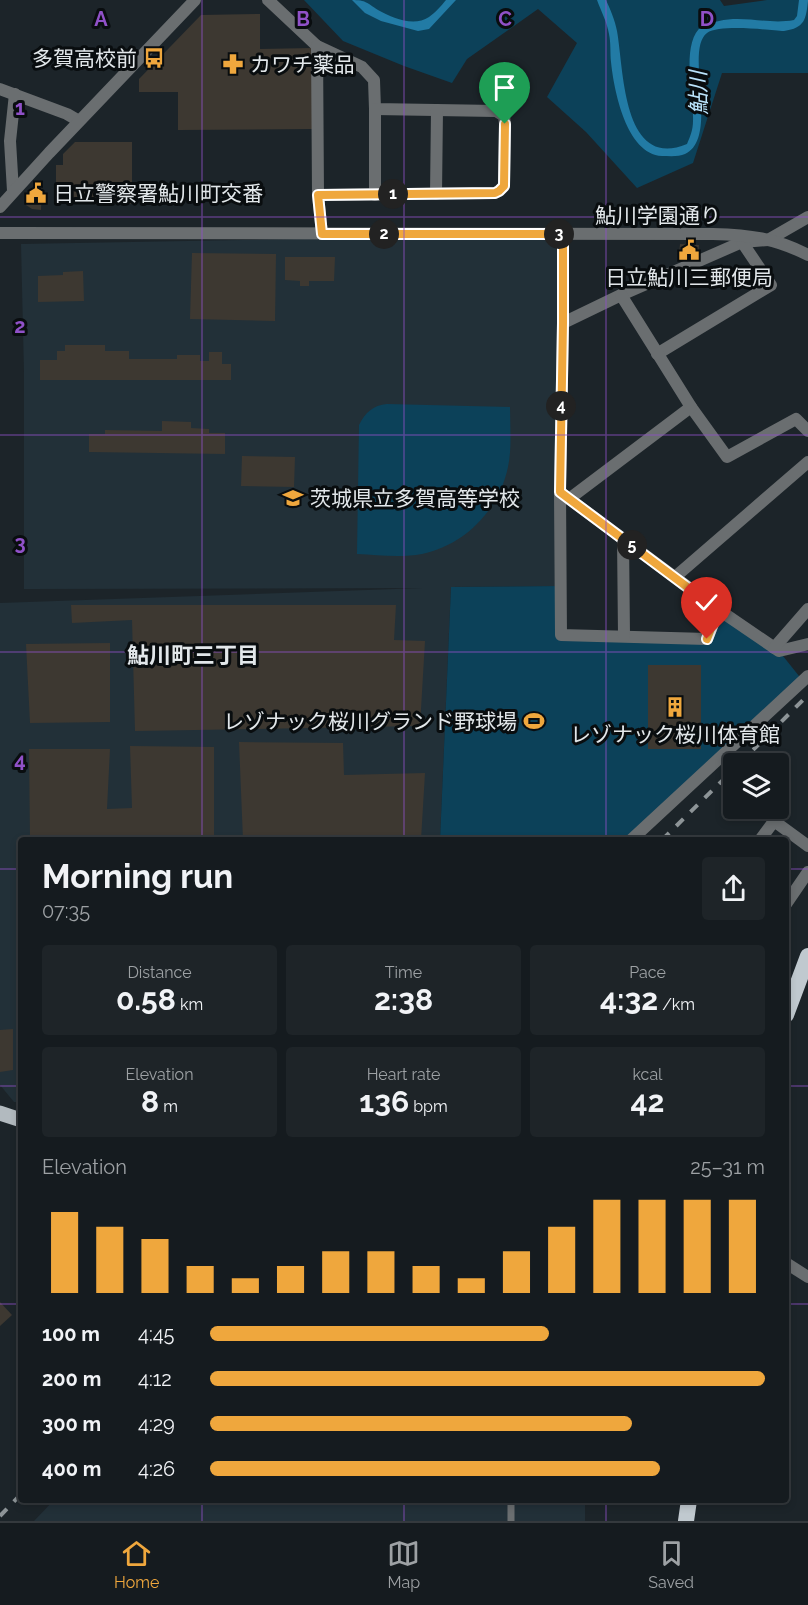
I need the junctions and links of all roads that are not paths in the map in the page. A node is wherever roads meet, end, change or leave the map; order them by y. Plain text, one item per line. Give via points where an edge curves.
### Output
1 (195, 0) edge
2 (268, 0) edge
3 (317, 46) junction
4 (0, 89) edge
5 (15, 94) junction
6 (375, 109) junction
7 (437, 110) junction
8 (79, 121) junction
9 (13, 191) junction
10 (436, 194) junction
11 (318, 195) junction
12 (375, 195) junction
13 (0, 207) edge
14 (808, 217) edge
15 (0, 233) edge
16 (322, 234) junction
17 (563, 234) junction
18 (768, 240) junction
19 (742, 242) junction
20 (808, 255) edge
21 (621, 295) junction
22 (563, 323) junction
23 (657, 354) junction
24 (691, 407) junction
25 (808, 431) edge
26 (808, 462) edge
27 (564, 495) junction
28 (623, 538) junction
29 (675, 577) junction
30 (808, 609) edge
31 (718, 610) junction
32 (624, 636) junction
33 (808, 644) edge
34 (774, 648) junction
35 (808, 676) edge
36 (633, 837) edge
37 (762, 837) edge
38 (808, 846) edge
39 (808, 872) edge
40 (789, 900) edge
41 (808, 956) edge
42 (789, 1004) edge
43 (0, 1108) edge
44 (18, 1109) edge
45 (0, 1113) edge
46 (18, 1119) edge
47 (789, 1265) edge
48 (808, 1277) edge
49 (511, 1503) edge
50 (689, 1503) edge
51 (511, 1521) edge
52 (686, 1521) edge

1 - 8 street
2 - 3 street
3 - 6 street via 362,67 374,81
3 - 11 street
4 - 5 street
5 - 8 street
5 - 9 street via 10,141
6 - 7 street
6 - 12 street
7 - 10 street
7 - 10 street via 496,111 504,116 505,124 504,186 495,193
8 - 9 street
9 - 13 street
10 - 12 street
11 - 12 street
11 - 16 street
14 - 18 street
15 - 16 street, 鮎川学園通り
16 - 17 street, 鮎川学園通り
17 - 18 street, 鮎川学園通り via 713,234
17 - 22 street
18 - 19 street
18 - 20 street, 鮎川学園通り
19 - 21 street
19 - 23 street via 771,285
21 - 22 street
21 - 23 street
22 - 27 street
23 - 24 street
24 - 25 street via 727,457 796,419
24 - 27 street
26 - 29 street
27 - 28 street
27 - 32 street via 561,634
28 - 29 street
28 - 32 street
29 - 31 street
30 - 34 street
31 - 32 street via 707,639
31 - 34 street
33 - 34 street via 779,651
35 - 36 street
37 - 38 street via 774,821
39 - 40 street
41 - 42 highway
43 - 44 main road
45 - 46 main road
47 - 48 street
49 - 51 lane
50 - 52 highway

